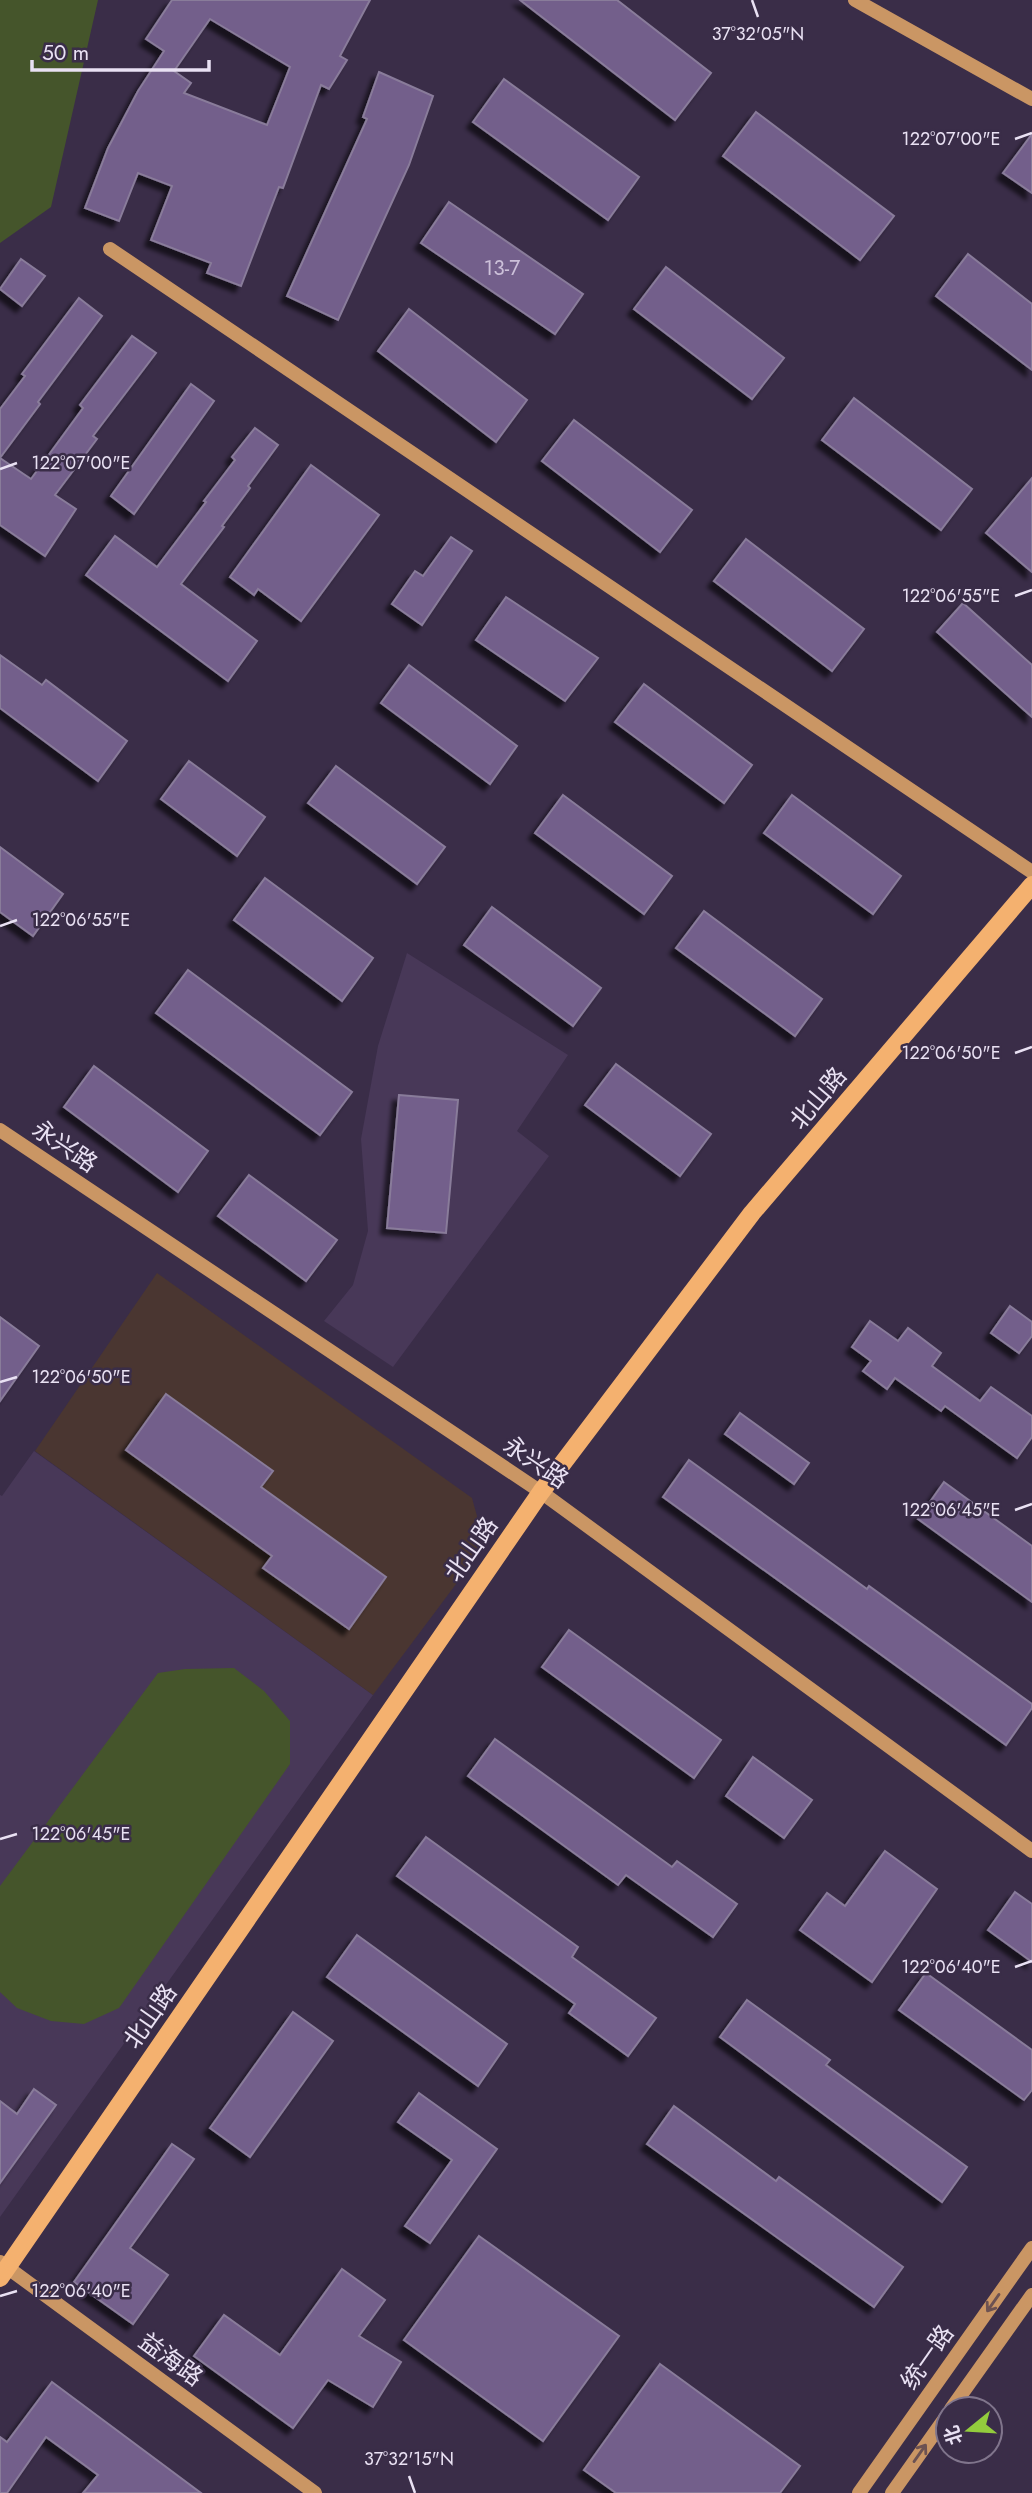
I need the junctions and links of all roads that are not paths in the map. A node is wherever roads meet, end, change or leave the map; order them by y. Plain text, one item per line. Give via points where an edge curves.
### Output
1 (855, 0) edge
2 (1032, 99) edge
3 (110, 250) dead end
4 (1032, 872) edge
5 (1032, 885) edge
6 (0, 1130) edge
7 (541, 1492) junction
8 (1032, 1851) edge
9 (1032, 2248) edge
10 (3, 2269) edge
11 (1032, 2295) edge
12 (961, 2395) edge
13 (934, 2434) edge
14 (316, 2493) edge
15 (859, 2493) edge
16 (892, 2493) edge

1 - 2 street
3 - 4 street
5 - 7 main road, 北山路 via 752,1213
6 - 7 street, 永兴路
7 - 8 street, 永兴路
7 - 10 main road, 北山路
9 -> 15 street, 统一路
10 - 14 street, 益海路
11 - 12 street, 统一路
16 -> 13 street, 统一路

